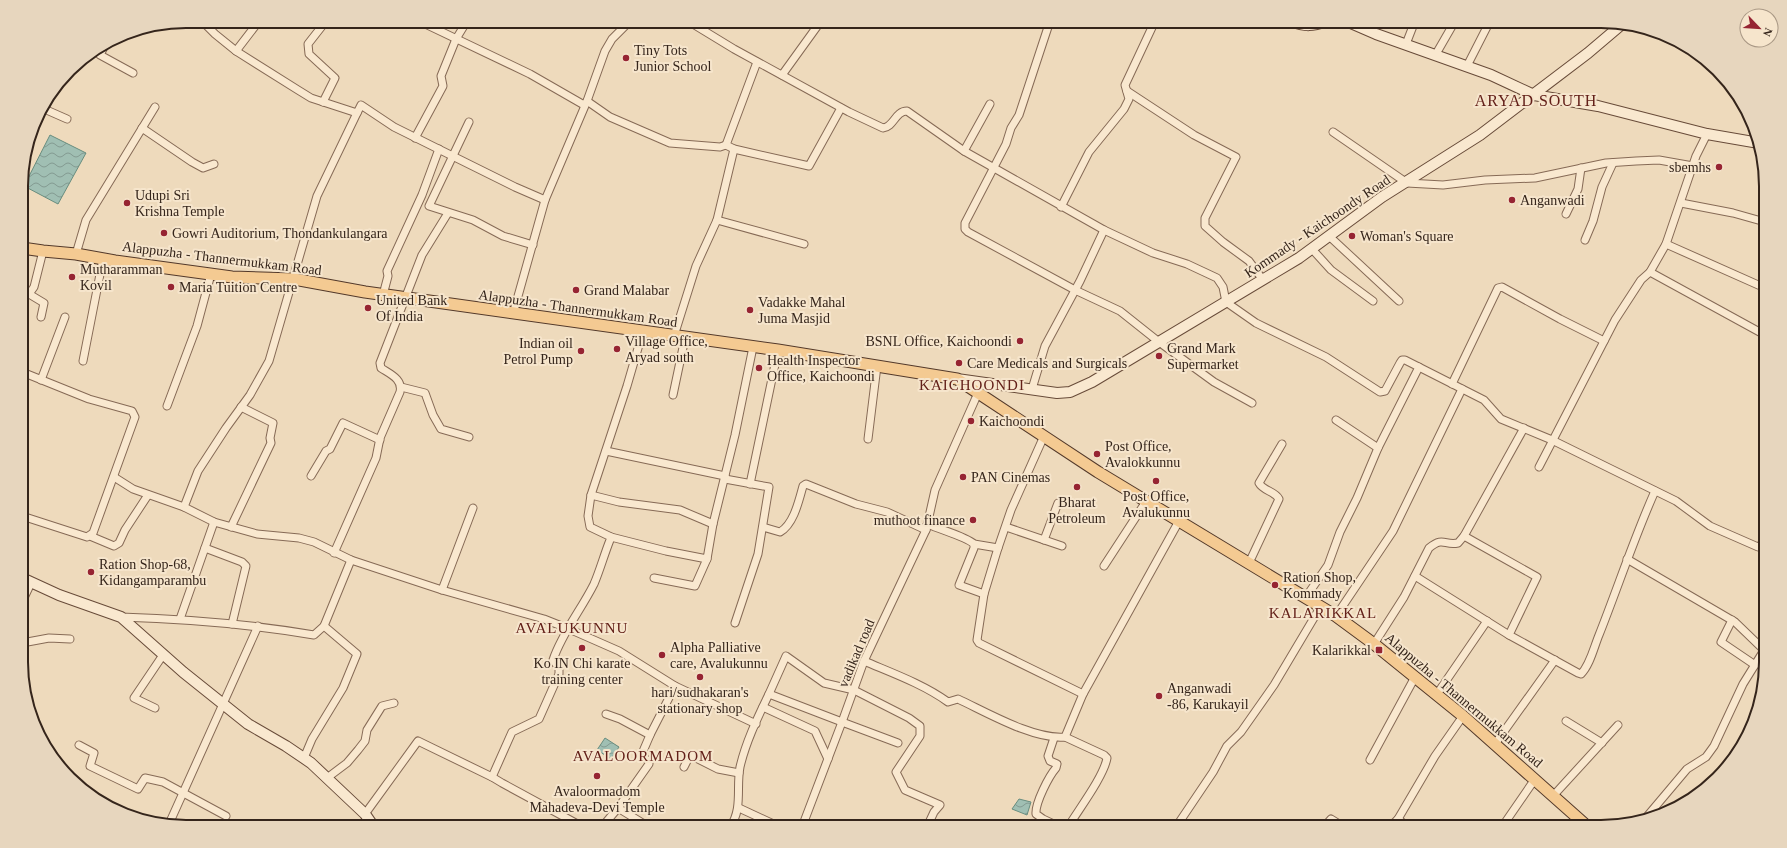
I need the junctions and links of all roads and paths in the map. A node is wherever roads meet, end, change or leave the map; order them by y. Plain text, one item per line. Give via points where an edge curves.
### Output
1 (210, 28) edge
2 (254, 28) edge
3 (321, 28) edge
4 (433, 28) edge
5 (463, 28) edge
6 (623, 28) edge
7 (698, 28) edge
8 (816, 28) edge
9 (1048, 28) edge
10 (1152, 28) edge
11 (1362, 28) edge
12 (1412, 28) edge
13 (1451, 28) edge
14 (1486, 28) edge
15 (1617, 29) edge
16 (456, 39) junction
17 (1406, 44) junction
18 (236, 51) junction
19 (101, 53) edge
20 (1436, 54) junction
21 (757, 62) junction
22 (1467, 66) junction
23 (133, 74) dead end
24 (782, 75) junction
25 (1127, 91) junction
26 (1534, 94) junction
27 (323, 102) junction
28 (586, 103) junction
29 (990, 104) dead end
30 (155, 107) dead end
31 (841, 108) junction
32 (47, 110) edge
33 (357, 113) junction
34 (67, 119) dead end
35 (469, 122) dead end
36 (142, 128) junction
37 (1333, 132) dead end
38 (1707, 134) junction
39 (416, 138) junction
40 (1753, 142) edge
41 (726, 145) junction
42 (439, 149) junction
43 (734, 149) junction
44 (964, 150) junction
45 (452, 155) junction
46 (1613, 163) junction
47 (214, 164) dead end
48 (1693, 166) junction
49 (994, 168) junction
50 (1581, 168) junction
51 (1406, 183) junction
52 (545, 200) junction
53 (1681, 203) junction
54 (1061, 207) junction
55 (448, 213) junction
56 (1566, 214) dead end
57 (717, 220) junction
58 (1759, 220) edge
59 (1104, 230) junction
60 (1329, 236) junction
61 (1585, 240) dead end
62 (533, 244) junction
63 (804, 244) dead end
64 (1666, 244) junction
65 (28, 249) edge
66 (1312, 249) junction
67 (43, 251) junction
68 (76, 254) junction
69 (103, 259) junction
70 (1650, 272) junction
71 (211, 274) junction
72 (294, 280) junction
73 (1263, 280) junction
74 (1759, 285) edge
75 (1075, 290) junction
76 (383, 295) junction
77 (407, 297) junction
78 (1373, 301) dead end
79 (1399, 301) dead end
80 (1226, 302) junction
81 (513, 314) junction
82 (41, 317) dead end
83 (65, 317) dead end
84 (643, 331) junction
85 (1759, 332) edge
86 (674, 336) junction
87 (685, 338) junction
88 (1604, 341) junction
89 (1159, 342) junction
90 (753, 347) junction
91 (778, 350) junction
92 (83, 361) dead end
93 (877, 366) junction
94 (1419, 367) junction
95 (28, 375) edge
96 (957, 379) junction
97 (41, 380) junction
98 (1452, 384) junction
99 (401, 387) junction
100 (1462, 389) junction
101 (1032, 390) junction
102 (978, 393) junction
103 (673, 395) dead end
104 (1252, 403) dead end
105 (167, 406) dead end
106 (241, 407) junction
107 (1336, 420) dead end
108 (1524, 428) junction
109 (1044, 436) junction
110 (469, 437) dead end
111 (868, 439) dead end
112 (380, 440) junction
113 (1552, 440) junction
114 (1282, 444) dead end
115 (1378, 448) junction
116 (606, 451) junction
117 (1539, 467) dead end
118 (311, 476) dead end
119 (114, 477) junction
120 (725, 477) junction
121 (750, 484) junction
122 (1655, 491) junction
123 (148, 495) junction
124 (591, 495) junction
125 (1147, 500) junction
126 (1058, 503) dead end
127 (184, 507) junction
128 (473, 508) dead end
129 (28, 518) edge
130 (1180, 521) junction
131 (214, 522) junction
132 (713, 524) junction
133 (231, 527) junction
134 (763, 527) junction
135 (927, 527) junction
136 (1006, 527) junction
137 (90, 536) junction
138 (1464, 536) junction
139 (611, 537) junction
140 (1044, 540) junction
141 (974, 544) junction
142 (1062, 546) dead end
143 (1758, 547) edge
144 (205, 548) junction
145 (998, 548) junction
146 (334, 553) junction
147 (707, 559) junction
148 (1627, 559) junction
149 (351, 560) junction
150 (1249, 563) junction
151 (1104, 566) dead end
152 (1415, 576) junction
153 (654, 578) dead end
154 (28, 580) edge
155 (442, 590) junction
156 (984, 594) junction
157 (1306, 597) junction
158 (1321, 606) junction
159 (1336, 616) junction
160 (120, 617) junction
161 (180, 619) junction
162 (1732, 620) junction
163 (1487, 621) junction
164 (735, 623) dead end
165 (232, 624) junction
166 (258, 626) junction
167 (324, 626) junction
168 (569, 629) junction
169 (1509, 635) junction
170 (70, 639) dead end
171 (28, 642) edge
172 (1759, 643) edge
173 (1374, 644) junction
174 (163, 655) junction
175 (1759, 658) edge
176 (1554, 660) junction
177 (864, 661) junction
178 (1755, 665) junction
179 (1415, 677) junction
180 (675, 686) junction
181 (854, 690) junction
182 (769, 694) junction
183 (1083, 694) junction
184 (1436, 694) junction
185 (394, 702) dead end
186 (222, 704) junction
187 (763, 707) junction
188 (155, 708) dead end
189 (606, 714) dead end
190 (1463, 716) junction
191 (1566, 721) dead end
192 (842, 722) junction
193 (756, 724) junction
194 (1618, 725) dead end
195 (650, 735) junction
196 (1065, 737) junction
197 (1054, 738) junction
198 (898, 743) dead end
199 (1602, 743) junction
200 (1495, 744) junction
201 (79, 745) dead end
202 (304, 758) junction
203 (828, 759) junction
204 (1370, 760) dead end
205 (684, 767) dead end
206 (739, 773) junction
207 (492, 777) junction
208 (327, 778) junction
209 (1535, 779) junction
210 (183, 792) junction
211 (1553, 796) junction
212 (618, 808) junction
213 (739, 808) junction
214 (1650, 813) edge
215 (365, 814) junction
216 (226, 816) dead end
217 (171, 819) edge
218 (1398, 819) edge
219 (369, 820) edge
220 (569, 820) edge
221 (608, 820) edge
222 (637, 820) edge
223 (733, 820) edge
224 (765, 820) edge
225 (805, 820) edge
226 (930, 820) edge
227 (1045, 820) edge
228 (1072, 820) edge
229 (1181, 820) edge
230 (1507, 820) edge
231 (1580, 820) edge

1 - 18 street
2 - 18 street
3 - 27 street via 308,44 309,54 334,78
4 - 16 street
5 - 16 street
6 - 28 street via 605,51
7 - 21 street
8 - 24 street
9 - 49 street via 1019,115
10 - 25 street via 1125,85
11 - 17 main road
12 - 17 street
13 - 20 street
14 - 22 street
15 - 26 main road, Kommady - Kaichoondy Road
16 - 28 street
16 - 39 street via 441,76 443,86
17 - 20 main road
18 - 27 street via 298,90
19 - 23 street via 100,55
20 - 22 main road
21 - 24 street
21 - 41 street
22 - 26 main road
24 - 31 street
25 - 54 street via 1128,98 1124,109 1089,152
25 - 73 street via 1194,135 1236,158 1205,218 1206,226 1249,261
26 - 38 main road via 1598,106
26 - 51 main road, Kommady - Kaichoondy Road via 1480,135
27 - 33 street
28 - 41 street via 610,117 670,143 720,147
28 - 52 street
29 - 44 street
30 - 36 street
31 - 43 street via 809,166
31 - 44 street via 884,128 888,127 900,112 907,111
32 - 34 street
33 - 39 street via 361,105
33 - 72 street via 317,196
35 - 45 street
36 - 47 street via 203,168
36 - 68 street via 86,220
37 - 51 street
38 - 40 main road
38 - 48 street
39 - 42 street
41 - 43 street
42 - 45 street
42 - 76 street via 422,195 387,271
43 - 57 street
44 - 49 street
45 - 52 street
45 - 55 street via 429,206
46 - 48 street via 1659,160
46 - 50 street
46 - 61 street via 1602,187
48 - 53 street
49 - 54 street
49 - 75 street via 965,223 965,229
50 - 51 street via 1535,178 1485,180 1443,186
50 - 56 street via 1578,189
51 - 60 main road, Kommady - Kaichoondy Road via 1382,197
52 - 62 street
53 - 58 street
53 - 64 street
54 - 59 street
55 - 62 street via 473,220 503,236
55 - 77 street via 422,255
57 - 63 street
57 - 86 street via 696,266
59 - 75 street
59 - 80 street via 1153,253 1187,264 1217,278 1224,287
60 - 66 main road, Kommady - Kaichoondy Road
60 - 79 street
62 - 81 street
64 - 70 street
64 - 74 street
65 - 67 main road, Alappuzha - Thannermukkam Road
66 - 73 main road, Kommady - Kaichoondy Road
66 - 78 street via 1331,270
67 - 68 main road, Alappuzha - Thannermukkam Road
67 - 82 street via 34,287 29,294 44,303
68 - 69 main road, Alappuzha - Thannermukkam Road
69 - 71 main road, Alappuzha - Thannermukkam Road
69 - 92 street
70 - 85 street
70 - 88 street via 1641,280
71 - 72 main road, Alappuzha - Thannermukkam Road
71 - 105 street via 197,326
72 - 76 main road, Alappuzha - Thannermukkam Road
72 - 106 street via 269,361
73 - 80 main road, Kommady - Kaichoondy Road
75 - 89 street via 1120,311
75 - 101 street via 1045,346
76 - 77 main road, Alappuzha - Thannermukkam Road
77 - 81 main road, Alappuzha - Thannermukkam Road
77 - 99 street via 380,366 399,380
80 - 89 main road, Kommady - Kaichoondy Road
80 - 94 street via 1256,323 1326,357 1380,392 1385,391 1402,360
81 - 84 main road, Alappuzha - Thannermukkam Road
83 - 97 street
84 - 86 main road, Alappuzha - Thannermukkam Road
84 - 116 street
86 - 87 main road, Alappuzha - Thannermukkam Road
87 - 90 main road, Alappuzha - Thannermukkam Road
87 - 103 street
88 - 98 street via 1502,287 1498,288
88 - 113 street
89 - 101 main road, Kommady - Kaichoondy Road via 1105,375 1070,392
89 - 104 street via 1214,382
90 - 91 main road, Alappuzha - Thannermukkam Road
90 - 120 street
91 - 93 main road, Alappuzha - Thannermukkam Road
91 - 121 street
93 - 96 main road, Alappuzha - Thannermukkam Road
93 - 111 street
94 - 98 street
94 - 115 street
95 - 97 street
96 - 101 main road, Kommady - Kaichoondy Road
96 - 102 main road, Alappuzha - Thannermukkam Road
97 - 119 street via 89,399 132,411 135,417
98 - 100 street
99 - 110 street via 425,393 441,429
99 - 112 street
100 - 108 street via 1484,400 1502,419
100 - 159 street via 1393,531
102 - 109 main road, Alappuzha - Thannermukkam Road
102 - 135 street, vadikad road via 935,490
106 - 127 street via 198,471
106 - 133 street via 273,423 271,443
107 - 115 street
108 - 113 street
108 - 138 street
109 - 125 main road, Alappuzha - Thannermukkam Road via 1098,472
109 - 136 street
112 - 118 street via 342,423 330,450 326,451
112 - 146 street via 376,458
113 - 117 street
113 - 122 street
114 - 150 street via 1258,483 1279,499
115 - 157 street via 1328,565
116 - 120 street
116 - 124 street
119 - 123 street
119 - 137 street
120 - 121 street
120 - 132 street
121 - 134 street via 769,487
122 - 143 street via 1676,501 1710,526
122 - 148 street
123 - 127 street
123 - 137 street via 119,544 114,546
124 - 132 street via 620,502 680,510
124 - 139 street via 588,523 592,528
125 - 130 main road, Alappuzha - Thannermukkam Road
125 - 151 street
126 - 140 street
127 - 131 street
128 - 155 street
129 - 137 street
130 - 150 main road, Alappuzha - Thannermukkam Road
130 - 183 street
131 - 133 street
131 - 144 street
132 - 147 street
133 - 146 street via 257,534 299,538 314,542
134 - 135 street via 780,532 784,530 792,518 803,486 806,484 852,503 887,512
134 - 164 street via 756,561
135 - 141 street via 969,540
135 - 177 street, vadikad road
136 - 140 street
136 - 145 street
138 - 152 street via 1458,543 1441,541 1429,548
138 - 169 street via 1537,577
139 - 147 street
139 - 168 street via 594,584
140 - 142 street
141 - 145 street
141 - 156 street via 959,585
144 - 161 street
144 - 165 street via 242,562 246,566
145 - 156 street
146 - 149 street
147 - 153 street via 695,586
148 - 162 street
148 - 176 street via 1583,672 1578,673
149 - 155 street
149 - 167 street
150 - 157 main road, Alappuzha - Thannermukkam Road
152 - 163 street
152 - 173 street
154 - 160 main road via 59,595
155 - 168 street via 544,619
156 - 183 street via 977,633 979,643
157 - 158 main road, Alappuzha - Thannermukkam Road
158 - 159 main road, Alappuzha - Thannermukkam Road
158 - 229 street via 1274,685 1241,732 1227,746
159 - 173 main road, Alappuzha - Thannermukkam Road
160 - 161 street
160 - 174 main road
161 - 165 street
162 - 172 street
162 - 178 street via 1721,642
163 - 169 street
163 - 184 street
165 - 166 street
166 - 167 street via 314,635
166 - 186 street
167 - 202 street via 357,654 343,688 312,739
168 - 180 street via 619,651
168 - 207 street via 558,643 553,660 559,668 559,674 539,719 512,732
169 - 176 street
170 - 171 street via 49,638
173 - 179 main road, Alappuzha - Thannermukkam Road
174 - 186 main road
174 - 188 street via 134,698
175 - 178 street
176 - 200 street
177 - 181 street, vadikad road
177 - 197 street via 900,676 948,702 958,699 1015,726
178 - 214 street via 1743,684 1714,746 1706,757 1687,769
179 - 184 main road, Alappuzha - Thannermukkam Road
179 - 204 street
180 - 193 street
180 - 195 street
181 - 182 street via 824,683 786,656
181 - 192 street, vadikad road
181 - 226 street via 920,726 920,736 896,772 905,790 940,805
182 - 187 street
182 - 192 street
183 - 196 street
184 - 190 main road, Alappuzha - Thannermukkam Road
185 - 208 street via 382,706 367,730 365,741 348,763
186 - 202 main road via 248,724
186 - 210 street
187 - 193 street
187 - 203 street via 815,731
189 - 195 street
190 - 200 main road, Alappuzha - Thannermukkam Road
190 - 218 street via 1435,756
191 - 199 street
192 - 198 street
192 - 203 street, vadikad road
193 - 206 street
194 - 199 street
195 - 212 street via 641,756 649,761 649,764
196 - 197 street
196 - 228 street via 1107,758
197 - 227 street via 1048,756 1050,761 1057,764 1056,768 1036,809 1036,814
199 - 211 street
200 - 209 main road, Alappuzha - Thannermukkam Road
201 - 210 street via 94,753 90,766 138,789 144,778 163,782
202 - 208 main road
203 - 225 street, vadikad road
205 - 206 street via 690,755 718,769
206 - 213 street
207 - 215 street via 418,741
207 - 220 street
208 - 215 main road
209 - 211 main road, Alappuzha - Thannermukkam Road
209 - 230 street
210 - 216 street
210 - 217 street
211 - 231 main road, Alappuzha - Thannermukkam Road
212 - 221 street
212 - 222 street
213 - 223 street
213 - 224 street
215 - 219 main road

